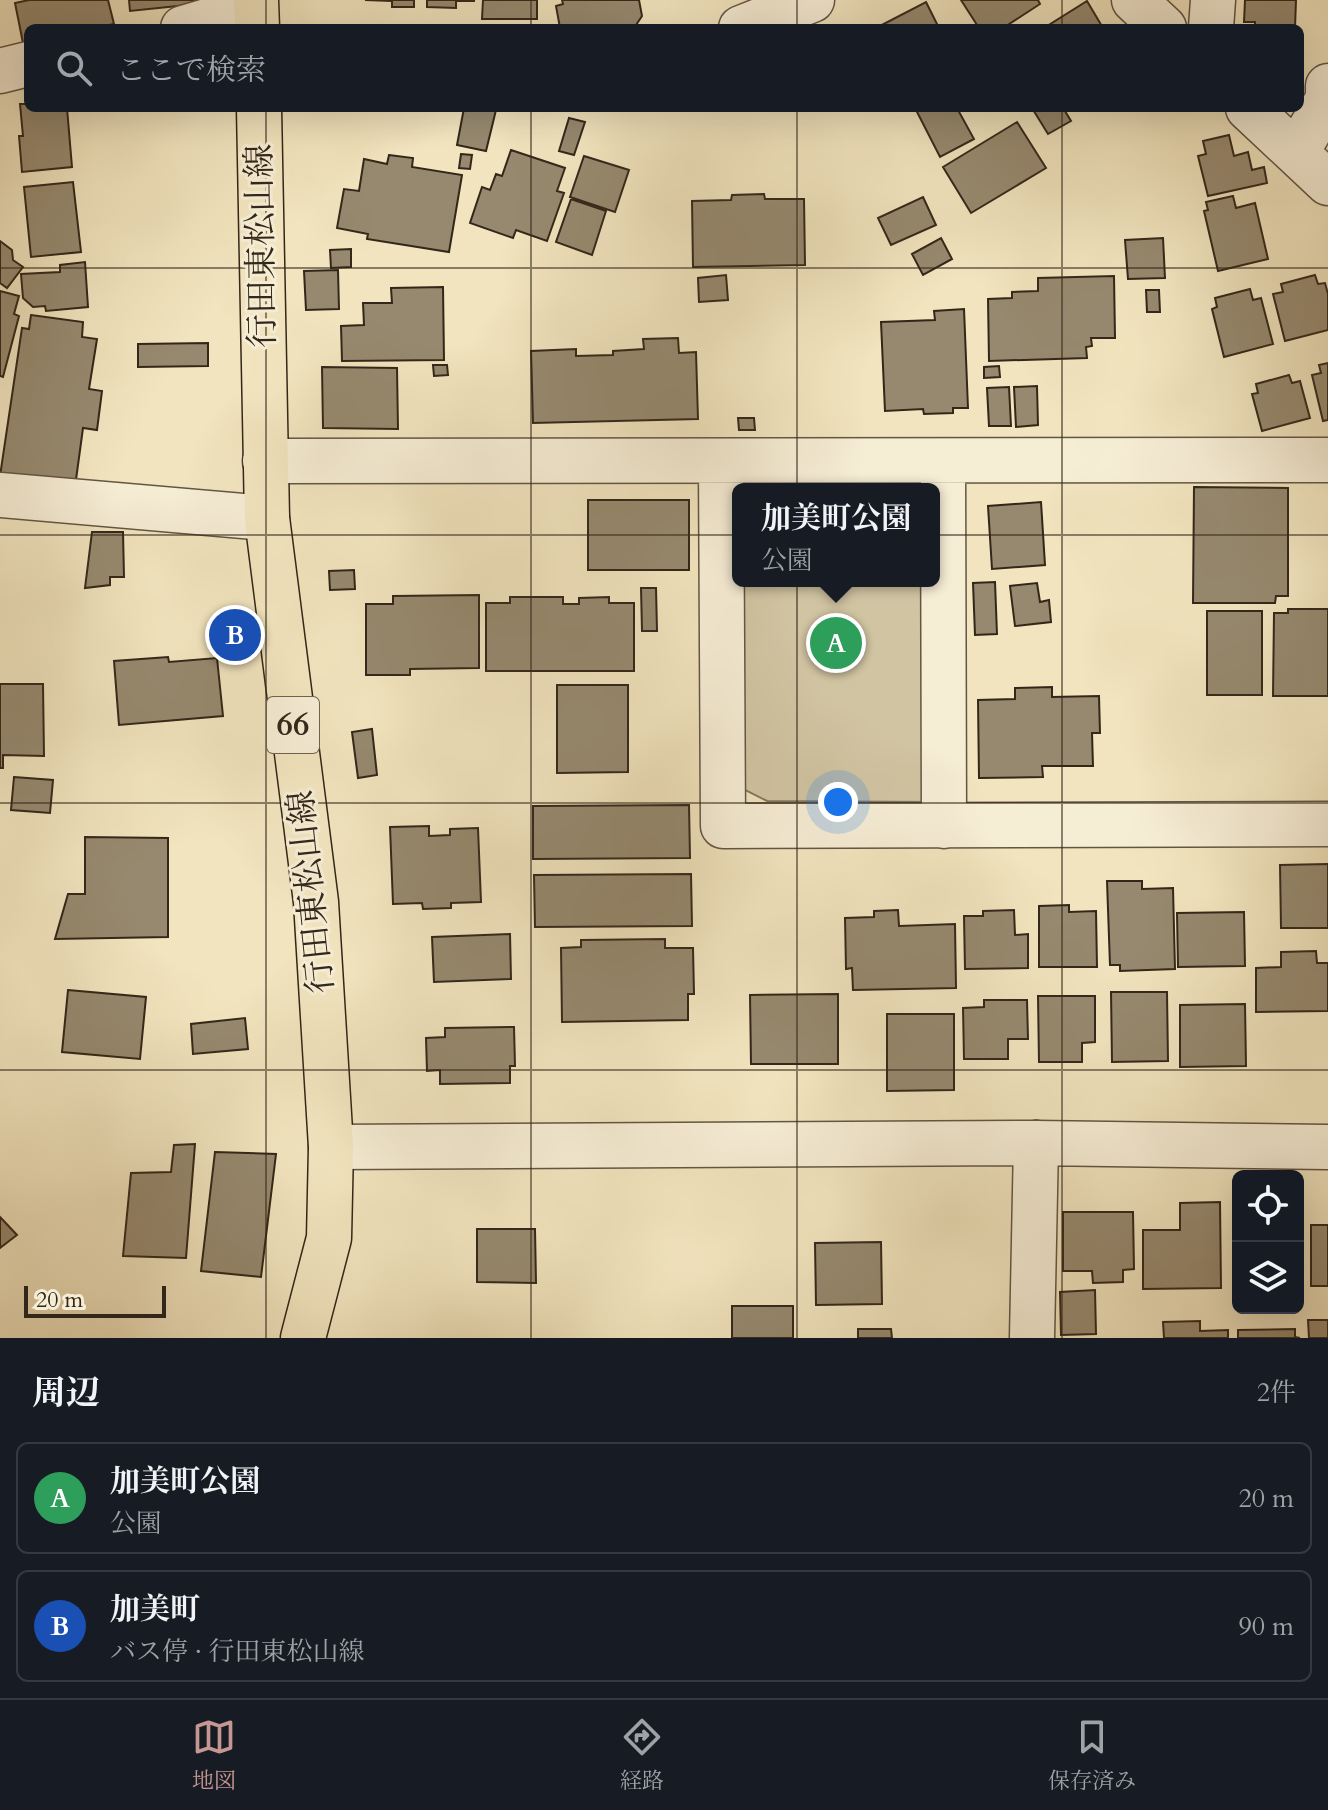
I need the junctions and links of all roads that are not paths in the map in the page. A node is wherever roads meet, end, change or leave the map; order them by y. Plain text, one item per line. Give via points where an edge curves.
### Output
1 (812, 0) edge
2 (1134, 0) edge
3 (1213, 0) edge
4 (256, 12) edge
5 (201, 24) edge
6 (751, 24) edge
7 (1160, 24) edge
8 (1211, 24) edge
9 (24, 65) edge
10 (0, 71) edge
11 (1328, 86) edge
12 (259, 112) edge
13 (1254, 112) edge
14 (1312, 152) edge
15 (1328, 183) edge
16 (1328, 460) edge
17 (265, 461) junction
18 (721, 462) junction
19 (943, 462) junction
20 (0, 495) edge
21 (267, 518) junction
22 (1328, 824) edge
23 (944, 826) junction
24 (1036, 1143) junction
25 (331, 1147) junction
26 (1328, 1147) edge
27 (303, 1338) edge
28 (1032, 1338) edge

1 - 6 street
2 - 7 street
3 - 8 street
4 - 5 street
9 - 10 street
11 - 14 street
12 - 17 main road, 行田東松山線 / 66
13 - 14 street
14 - 15 street
16 - 19 street
17 - 18 street
17 - 21 main road, 行田東松山線 / 66
18 - 19 street
18 - 23 street via 723,826
19 - 23 street
20 - 21 street
21 - 25 main road, 行田東松山線 / 66 via 316,902
22 - 23 street
24 - 25 street
24 - 26 street
24 - 28 street
25 - 27 main road, 行田東松山線 / 66 via 329,1238

